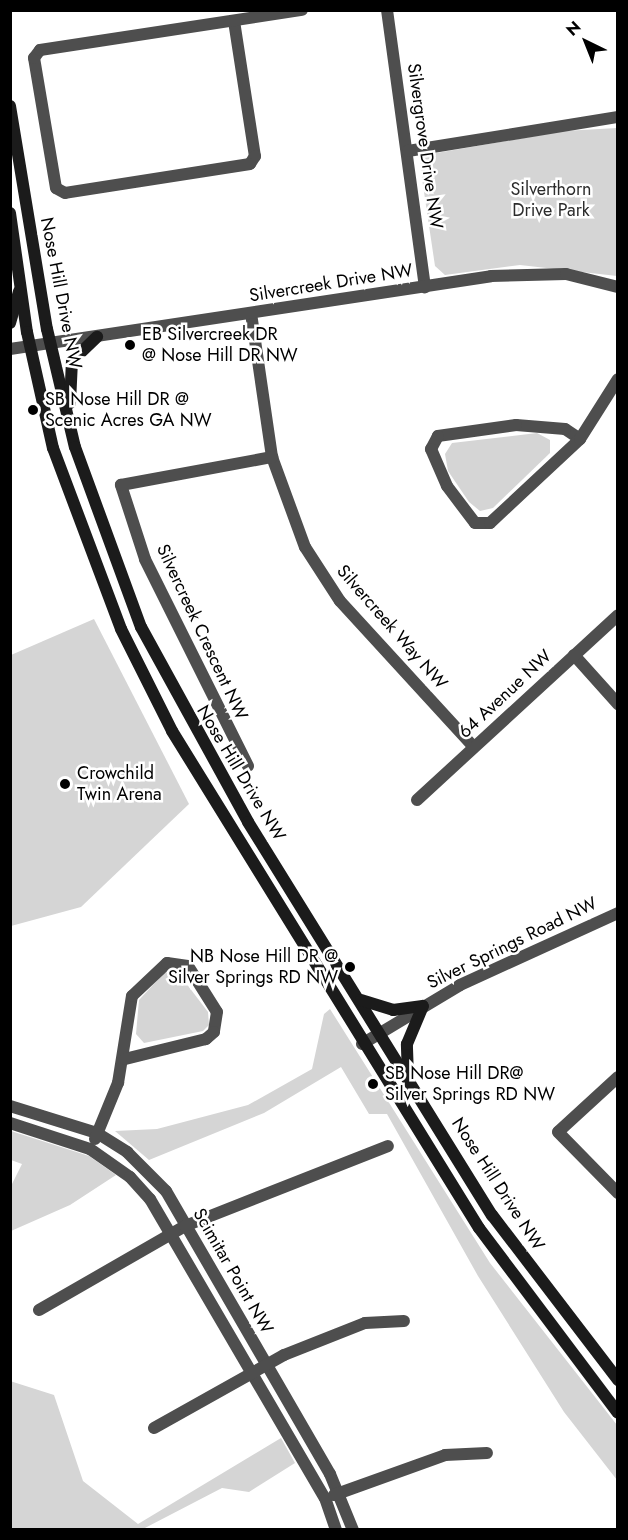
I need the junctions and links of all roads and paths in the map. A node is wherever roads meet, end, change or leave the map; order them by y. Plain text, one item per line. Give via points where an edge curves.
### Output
1 (302, 10) edge
2 (387, 10) edge
3 (234, 21) junction
4 (10, 106) edge
5 (618, 117) edge
6 (408, 151) junction
7 (10, 213) edge
8 (22, 278) junction
9 (425, 287) junction
10 (618, 287) edge
11 (251, 313) junction
12 (10, 323) edge
13 (97, 337) junction
14 (50, 343) junction
15 (30, 346) junction
16 (10, 349) edge
17 (618, 379) edge
18 (71, 428) junction
19 (580, 439) junction
20 (272, 457) junction
21 (618, 615) edge
22 (574, 655) junction
23 (618, 704) edge
24 (474, 747) junction
25 (248, 766) dead end
26 (417, 800) dead end
27 (618, 913) edge
28 (360, 999) junction
29 (423, 1006) junction
30 (380, 1033) junction
31 (362, 1044) junction
32 (125, 1059) junction
33 (408, 1077) junction
34 (618, 1077) edge
35 (10, 1106) edge
36 (10, 1123) edge
37 (97, 1133) junction
38 (388, 1146) dead end
39 (90, 1149) junction
40 (618, 1193) edge
41 (185, 1226) junction
42 (172, 1233) junction
43 (39, 1310) dead end
44 (404, 1321) dead end
45 (265, 1364) junction
46 (252, 1371) junction
47 (618, 1380) edge
48 (618, 1413) edge
49 (154, 1428) dead end
50 (487, 1453) dead end
51 (340, 1493) junction
52 (325, 1498) junction
53 (336, 1530) edge
54 (353, 1530) edge

1 - 3 street
2 - 6 street, Silvergrove Drive NW
3 - 3 street via 40,50 34,58 56,188 65,193 250,164 255,156
4 - 14 main road, Nose Hill Drive NW
5 - 6 street
6 - 9 street, Silvergrove Drive NW
7 - 8 main road, Nose Hill Drive NW
8 - 12 main road
8 - 15 main road, Nose Hill Drive NW
9 - 10 street, Silvercreek Drive NW via 491,276 566,274
9 - 11 street, Silvercreek Drive NW
11 - 13 street, Silvercreek Drive NW
11 - 20 street, Silvercreek Way NW
13 - 14 street, Silvercreek Drive NW
13 - 18 main road via 70,370
14 - 15 street, Silvercreek Drive NW
14 - 18 main road, Nose Hill Drive NW
15 - 16 street, Silvercreek Drive NW
15 - 31 main road, Nose Hill Drive NW via 53,448 122,629 172,731
17 - 19 street
18 - 28 main road, Nose Hill Drive NW via 111,553 186,717
19 - 19 street via 490,523 475,522 447,486 431,449 438,436 516,425 565,429
20 - 24 street, Silvercreek Way NW via 305,547 326,581
20 - 25 street, Silvercreek Crescent NW via 121,485 164,600
21 - 22 street, 64 Avenue NW
22 - 23 street
22 - 24 street, 64 Avenue NW
24 - 26 street, 64 Avenue NW
27 - 29 street, Silver Springs Road NW via 529,950
28 - 29 main road via 380,1009
28 - 30 main road, Nose Hill Drive NW
29 - 30 street, Silver Springs Road NW
29 - 33 main road via 407,1044
30 - 31 street, Silver Springs Road NW
30 - 33 main road, Nose Hill Drive NW
31 - 48 main road, Nose Hill Drive NW via 500,1259
32 - 32 street via 132,996 162,966 183,963 217,1012 214,1032 206,1039
32 - 37 street
33 - 47 main road, Nose Hill Drive NW via 492,1215
34 - 40 street via 558,1132
35 - 37 street, Scimitar Point NW
36 - 39 street, Scimitar Point NW
37 - 39 street
37 - 41 street, Scimitar Point NW via 156,1180
38 - 41 street
39 - 42 street, Scimitar Point NW via 130,1177
41 - 42 street
41 - 45 street, Scimitar Point NW
42 - 43 street
42 - 46 street, Scimitar Point NW
44 - 45 street via 365,1323
45 - 46 street
45 - 51 street, Scimitar Point NW
46 - 49 street
46 - 52 street, Scimitar Point NW
50 - 51 street via 445,1455
51 - 52 street
51 - 54 street, Scimitar Point NW
52 - 53 street, Scimitar Point NW

